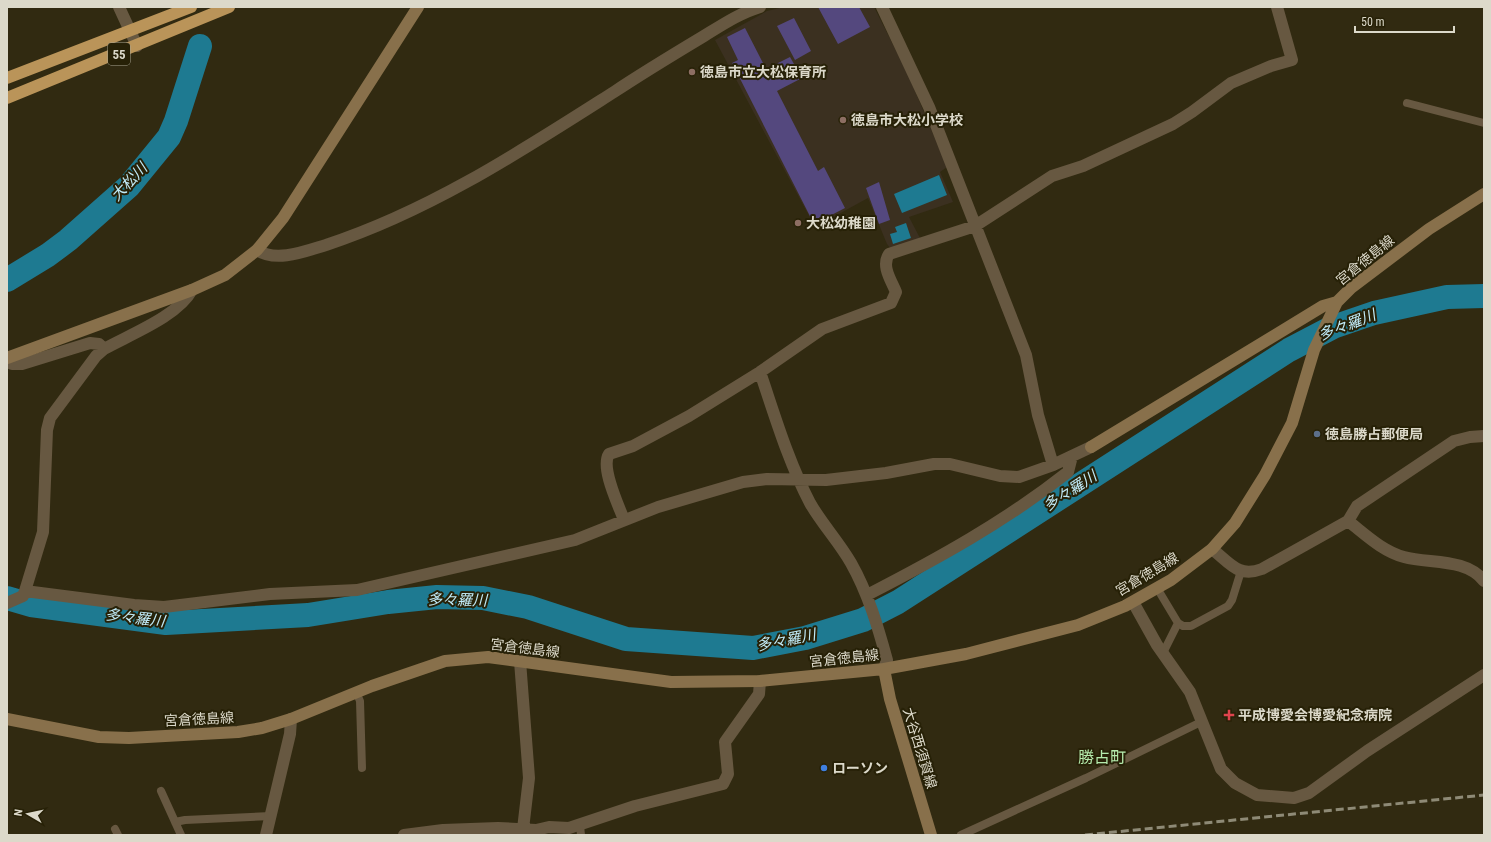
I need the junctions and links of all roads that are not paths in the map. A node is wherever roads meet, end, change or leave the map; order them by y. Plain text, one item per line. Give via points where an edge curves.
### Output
1 (119, 7) edge
2 (191, 7) edge
3 (229, 7) edge
4 (418, 7) edge
5 (760, 7) edge
6 (882, 7) edge
7 (1277, 7) edge
8 (129, 30) junction
9 (137, 46) junction
10 (7, 78) edge
11 (7, 98) edge
12 (1407, 103) dead end
13 (1484, 123) edge
14 (1484, 194) edge
15 (975, 226) junction
16 (256, 250) junction
17 (192, 290) junction
18 (1337, 302) junction
19 (104, 349) junction
20 (7, 358) edge
21 (7, 362) edge
22 (760, 372) junction
23 (1484, 436) edge
24 (1090, 447) joint
25 (1072, 456) junction
26 (1053, 465) junction
27 (799, 480) junction
28 (624, 520) junction
29 (1348, 521) junction
30 (1212, 549) junction
31 (1241, 571) junction
32 (1484, 581) edge
33 (1157, 588) junction
34 (24, 593) junction
35 (868, 599) junction
36 (1133, 602) junction
37 (7, 603) edge
38 (1178, 623) junction
39 (1163, 653) junction
40 (520, 661) junction
41 (884, 669) junction
42 (1484, 675) edge
43 (760, 681) junction
44 (356, 692) junction
45 (7, 719) edge
46 (291, 719) junction
47 (1201, 722) junction
48 (362, 768) dead end
49 (161, 792) dead end
50 (271, 816) junction
51 (175, 822) junction
52 (523, 830) junction
53 (580, 830) edge
54 (549, 831) edge
55 (442, 832) edge
56 (181, 835) edge
57 (266, 835) edge
58 (404, 835) edge
59 (931, 835) edge
60 (961, 835) edge

1 - 8 street
2 - 8 highway, 55 via 170,17
3 - 9 highway, 55
4 - 16 main road via 283,218
5 - 16 street via 726,23 662,61 498,165 401,215 352,236 306,251 265,255
6 - 15 street via 929,107
7 - 15 street via 1292,60 1231,83 1172,124 1083,166 1052,176
8 - 9 street
8 - 10 highway, 55
9 - 11 highway, 55
12 - 13 lane
14 - 18 main road, 宮倉徳島線 via 1429,228 1351,288
15 - 22 street via 889,254 885,266 896,292 891,303 822,329
15 - 26 street via 1026,355 1038,415
16 - 17 main road via 225,275
17 - 19 street via 177,310
17 - 20 main road
18 - 24 main road via 1323,306
18 - 30 main road, 宮倉徳島線 via 1314,350 1292,424 1235,523
19 - 21 street via 99,344 90,342 22,364
19 - 34 street via 50,418 43,532
22 - 27 street via 786,450
22 - 28 street via 655,435 609,454 607,467
23 - 29 street via 1454,441 1357,506
24 - 25 street
25 - 26 street
25 - 35 street via 1068,472 1038,496
26 - 27 street via 1019,477 1000,476 950,464 934,464 826,480
27 - 28 street via 767,479 743,482 658,507
27 - 35 street via 811,504 851,564
28 - 34 street via 575,540 356,590 270,594 164,607
29 - 31 street via 1262,569 1251,573
29 - 32 street via 1382,548 1393,553 1465,567 1476,571
30 - 31 street via 1235,569
30 - 33 main road, 宮倉徳島線
31 - 38 lane via 1228,606 1191,626
33 - 36 main road, 宮倉徳島線
33 - 38 lane
34 - 37 street
35 - 41 street via 887,660
36 - 39 street
36 - 41 main road, 宮倉徳島線 via 1078,625 966,654
38 - 39 lane
39 - 47 street via 1190,692
40 - 43 main road, 宮倉徳島線 via 671,682
40 - 44 main road, 宮倉徳島線 via 488,657 445,661
40 - 52 street via 529,778
41 - 43 main road, 宮倉徳島線
41 - 59 main road, 大谷西須賀線 via 890,699
42 - 47 street via 1309,793 1294,798 1258,795 1235,783 1220,769
43 - 53 street via 759,694 725,742 728,774 723,784 634,806
44 - 46 main road, 宮倉徳島線
44 - 48 lane via 360,701
45 - 46 main road, 宮倉徳島線 via 99,737 129,738 238,732
46 - 50 street via 290,734
47 - 60 lane
49 - 51 lane
50 - 51 lane
50 - 57 street
51 - 56 lane
52 - 54 street
52 - 55 street via 498,828
53 - 54 street via 569,828
55 - 58 street

